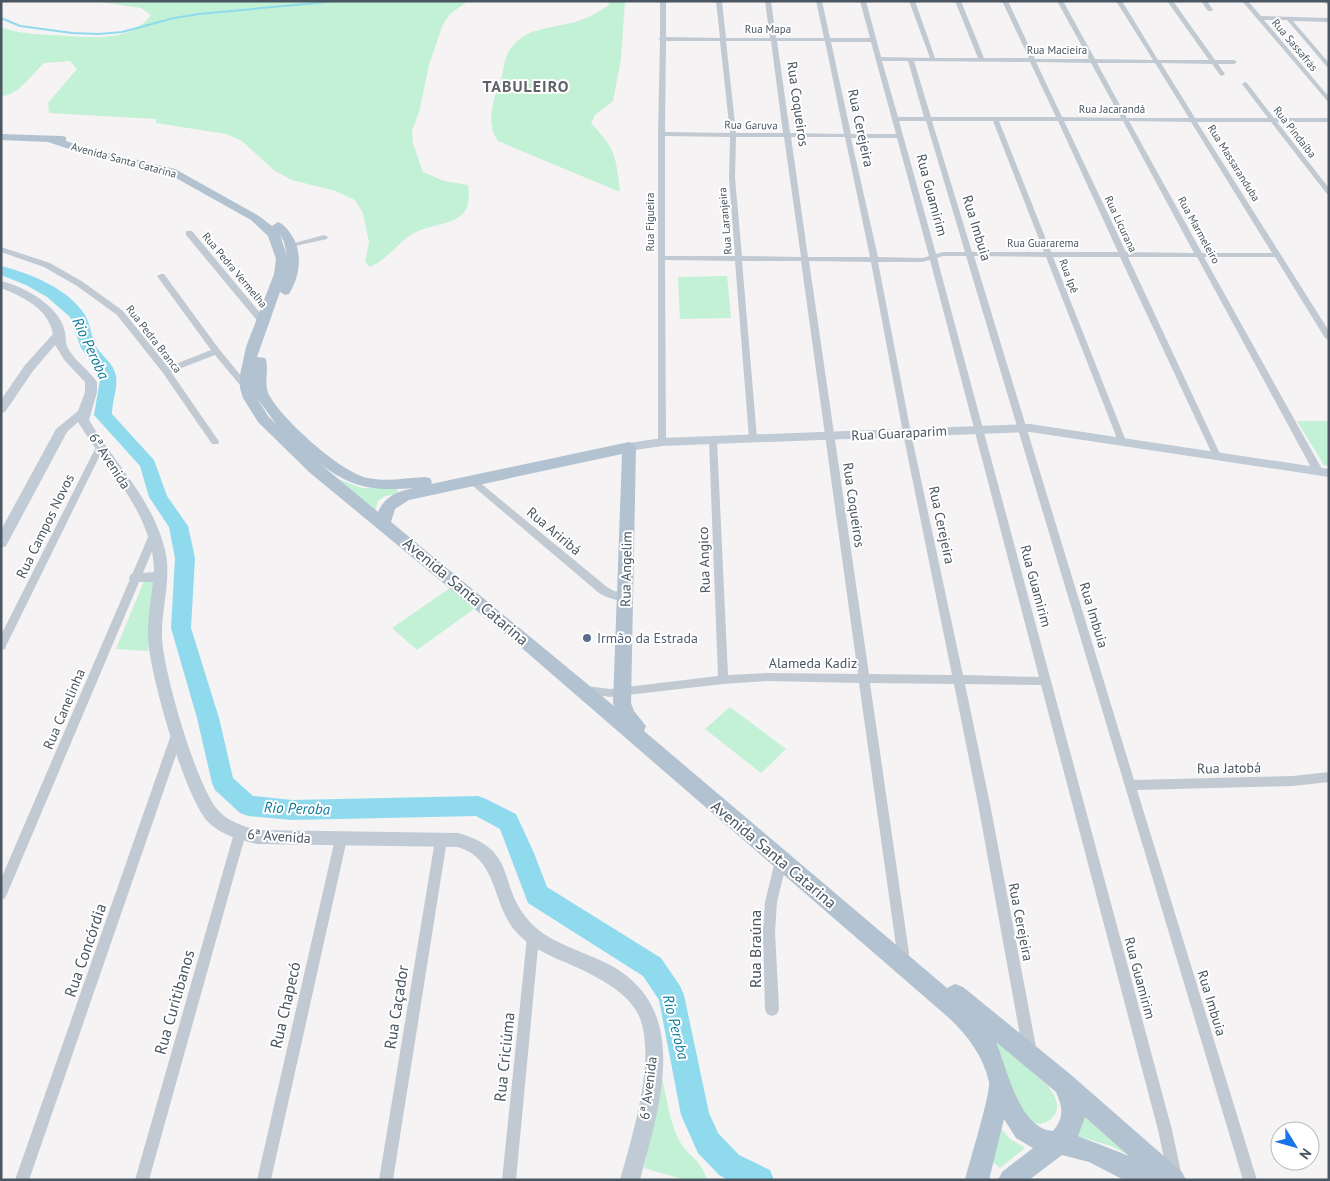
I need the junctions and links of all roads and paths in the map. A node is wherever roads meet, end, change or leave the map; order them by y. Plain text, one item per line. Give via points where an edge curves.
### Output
1 (663, 1) edge
2 (719, 1) edge
3 (768, 1) edge
4 (819, 1) edge
5 (863, 1) edge
6 (912, 1) edge
7 (958, 1) edge
8 (1005, 1) edge
9 (1060, 1) edge
10 (1119, 1) edge
11 (1170, 1) edge
12 (1204, 1) edge
13 (1246, 1) edge
14 (1326, 1) edge
15 (1329, 4) edge
16 (1210, 10) dead end
17 (1260, 18) junction
18 (1288, 18) junction
19 (1329, 20) edge
20 (661, 39) junction
21 (722, 39) junction
22 (773, 39) junction
23 (827, 40) junction
24 (874, 40) junction
25 (879, 59) junction
26 (910, 59) junction
27 (932, 59) junction
28 (982, 60) junction
29 (1033, 60) junction
30 (1093, 61) junction
31 (1157, 61) junction
32 (1213, 62) junction
33 (1234, 62) dead end
34 (1329, 67) edge
35 (1222, 74) dead end
36 (1244, 84) dead end
37 (1329, 101) edge
38 (895, 118) junction
39 (928, 119) junction
40 (996, 119) junction
41 (1060, 119) junction
42 (1126, 120) junction
43 (1194, 120) junction
44 (1274, 120) junction
45 (1329, 120) edge
46 (661, 134) junction
47 (733, 134) junction
48 (787, 135) junction
49 (846, 136) junction
50 (900, 136) junction
51 (1, 137) edge
52 (52, 140) junction
53 (94, 153) junction
54 (130, 160) junction
55 (1329, 192) edge
56 (189, 233) dead end
57 (324, 237) dead end
58 (291, 245) junction
59 (1, 249) edge
60 (969, 254) junction
61 (1049, 255) junction
62 (1124, 255) junction
63 (1200, 255) junction
64 (1277, 255) junction
65 (933, 257) junction
66 (661, 258) junction
67 (740, 258) junction
68 (874, 258) junction
69 (804, 259) junction
70 (161, 276) dead end
71 (1, 284) edge
72 (263, 322) junction
73 (60, 333) junction
74 (1329, 338) edge
75 (216, 352) junction
76 (166, 371) junction
77 (247, 388) junction
78 (1, 409) edge
79 (83, 413) junction
80 (979, 428) junction
81 (1022, 428) junction
82 (907, 433) junction
83 (829, 437) junction
84 (753, 438) junction
85 (713, 440) junction
86 (1122, 441) junction
87 (215, 442) dead end
88 (662, 442) junction
89 (101, 445) junction
90 (629, 447) junction
91 (1217, 456) junction
92 (1323, 472) edge
93 (470, 480) junction
94 (383, 522) junction
95 (154, 535) junction
96 (1, 543) edge
97 (159, 577) junction
98 (136, 578) junction
99 (625, 597) junction
100 (1, 646) edge
101 (865, 678) junction
102 (722, 680) junction
103 (958, 680) junction
104 (1046, 681) junction
105 (582, 689) junction
106 (622, 691) junction
107 (178, 731) junction
108 (1329, 777) edge
109 (1130, 785) junction
110 (240, 833) junction
111 (342, 839) junction
112 (441, 840) junction
113 (781, 861) junction
114 (1, 894) edge
115 (533, 937) junction
116 (903, 953) junction
117 (772, 1009) dead end
118 (1031, 1056) junction
119 (1062, 1082) junction
120 (1001, 1083) junction
121 (1060, 1143) junction
122 (22, 1180) edge
123 (142, 1180) edge
124 (264, 1180) edge
125 (386, 1180) edge
126 (509, 1180) edge
127 (630, 1180) edge
128 (977, 1180) edge
129 (1010, 1180) edge
130 (1146, 1180) edge
131 (1175, 1180) edge
132 (1250, 1180) edge

1 - 20 street, Rua Figueira
2 - 21 street, Rua Laranjeira
3 - 22 street, Rua Coqueiros
4 - 23 street, Rua Cerejeira
5 - 24 street, Rua Guamirim
6 - 27 street
7 - 28 street
8 - 29 street, Rua Licurana
9 - 30 street, Rua Marmeleiro
10 - 31 street, Rua Massaranduba
11 - 32 street
12 - 16 street
13 - 17 street, Rua Sassafrás
14 - 15 street
17 - 18 street
17 - 37 street, Rua Sassafrás
18 - 19 street
18 - 34 street
20 - 21 street, Rua Mapa
20 - 46 street, Rua Figueira
21 - 22 street, Rua Mapa
21 - 47 street, Rua Laranjeira
22 - 23 street, Rua Mapa
22 - 48 street, Rua Coqueiros
23 - 24 street, Rua Mapa
23 - 49 street, Rua Cerejeira
24 - 25 street, Rua Guamirim
25 - 26 street, Rua Macieira
25 - 38 street, Rua Guamirim
26 - 27 street, Rua Macieira
26 - 39 street, Rua Imbuia
27 - 28 street, Rua Macieira
28 - 29 street, Rua Macieira
29 - 30 street, Rua Macieira
29 - 41 street, Rua Licurana
30 - 31 street, Rua Macieira
30 - 42 street, Rua Marmeleiro
31 - 32 street, Rua Macieira
31 - 43 street, Rua Massaranduba
32 - 33 street, Rua Macieira
32 - 35 street
36 - 44 street, Rua Pindaíba
38 - 39 street, Rua Jacarandá
38 - 50 street, Rua Guamirim
39 - 40 street, Rua Jacarandá
39 - 60 street, Rua Imbuia
40 - 41 street, Rua Jacarandá
40 - 61 street, Rua Ipê
41 - 42 street, Rua Jacarandá
41 - 62 street, Rua Licurana
42 - 43 street, Rua Jacarandá
42 - 63 street, Rua Marmeleiro
43 - 44 street, Rua Jacarandá
43 - 64 street, Rua Massaranduba
44 - 45 street, Rua Jacarandá
44 - 55 street, Rua Pindaíba
46 - 47 street, Rua Garuva
46 - 66 street, Rua Figueira
47 - 48 street, Rua Garuva
47 - 67 street, Rua Laranjeira via 732,178
48 - 49 street, Rua Garuva
48 - 69 street, Rua Coqueiros
49 - 50 street, Rua Garuva
49 - 68 street, Rua Cerejeira
50 - 65 street, Rua Guamirim
51 - 52 main road, Avenida Santa Catarina
52 - 53 main road, Avenida Santa Catarina
52 - 53 main road, Avenida Santa Catarina via 105,144
53 - 54 main road, Avenida Santa Catarina
54 - 58 main road, Avenida Santa Catarina via 146,154 171,162 262,214 284,232
54 - 72 main road, Avenida Santa Catarina via 183,176 255,218 271,231 282,259
56 - 72 street, Rua Pedra Vermelha
57 - 58 street
58 - 93 main road, Rua Guaraparim via 293,269 259,364 262,396 279,417 334,468 352,478 372,484
59 - 76 street, Rua Pedra Branca via 47,265 126,317
60 - 61 street, Rua Guararema
60 - 65 street, Rua Guararema
60 - 81 street, Rua Imbuia
61 - 62 street, Rua Guararema
61 - 86 street, Rua Ipê
62 - 63 street, Rua Guararema
62 - 91 street, Rua Licurana
63 - 64 street, Rua Guararema
63 - 92 street, Rua Marmeleiro
64 - 74 street, Rua Massaranduba
65 - 68 street, Rua Guararema via 922,260
65 - 80 street, Rua Guamirim
66 - 67 street, Rua Guararema
66 - 88 street, Rua Figueira
67 - 69 street, Rua Guararema
67 - 84 street, Rua Laranjeira
68 - 69 street, Rua Guararema
68 - 82 street, Rua Cerejeira
69 - 83 street, Rua Coqueiros
70 - 75 street
71 - 73 street via 42,307
72 - 77 main road, Avenida Santa Catarina via 248,365
73 - 78 street via 28,368
73 - 79 street via 59,344 64,352 91,382
75 - 76 street
75 - 77 street
76 - 87 street, Rua Pedra Branca
77 - 94 main road, Avenida Santa Catarina via 256,410 276,432 322,475
79 - 89 street, 6ª Avenida via 86,426
79 - 96 street via 62,429
80 - 81 street, Rua Guaraparim
80 - 82 street, Rua Guaraparim
80 - 104 street, Rua Guamirim
81 - 86 street, Rua Guaraparim
81 - 109 street, Rua Imbuia
82 - 83 street, Rua Guaraparim
82 - 103 street, Rua Cerejeira
83 - 84 street, Rua Guaraparim
83 - 101 street, Rua Coqueiros
84 - 85 street, Rua Guaraparim
85 - 88 street, Rua Guaraparim
85 - 102 street, Rua Angico
86 - 91 street, Rua Guaraparim
88 - 90 street, Rua Guaraparim
89 - 95 street, 6ª Avenida via 126,482
89 - 100 street, Rua Campos Novos
90 - 93 main road, Rua Guaraparim
90 - 99 main road, Rua Angelim
91 - 92 street, Rua Guaraparim
93 - 94 main road, Rua Guaraparim via 406,495 391,502 385,509
93 - 99 street, Rua Ariribá via 603,590
94 - 105 main road, Avenida Santa Catarina
95 - 97 street, 6ª Avenida via 160,557
95 - 98 street, Rua Canelinha
97 - 98 street
97 - 107 street, 6ª Avenida via 156,653
98 - 114 street, Rua Canelinha
99 - 106 main road, Rua Angelim
101 - 102 street, Alameda Kadiz
101 - 103 street, Alameda Kadiz
101 - 116 street, Rua Coqueiros
102 - 106 street, Alameda Kadiz
103 - 104 street, Alameda Kadiz
103 - 118 street, Rua Cerejeira
104 - 131 street, Rua Guamirim via 1165,1130
105 - 106 street, Alameda Kadiz via 601,693
105 - 113 main road, Avenida Santa Catarina
106 - 116 main road, Avenida Santa Catarina via 623,710 628,719
107 - 110 street, 6ª Avenida via 201,798 211,814 226,827
107 - 122 street, Rua Concórdia
108 - 109 street, Rua Jatobá via 1293,781
109 - 132 street, Rua Imbuia
110 - 111 street, 6ª Avenida via 257,837
110 - 123 street, Rua Curitibanos
111 - 112 street, 6ª Avenida
111 - 124 street, Rua Chapecó
112 - 115 street, 6ª Avenida via 470,842 481,848 497,870 509,907 519,924
112 - 125 street, Rua Caçador
113 - 117 street, Rua Braúna via 771,902 769,932
113 - 120 main road, Avenida Santa Catarina via 976,1029
115 - 126 street, Rua Criciúma
115 - 127 street, 6ª Avenida via 600,968 620,981 638,998 647,1013 654,1059 652,1083
116 - 118 main road, Avenida Santa Catarina
118 - 119 main road, Avenida Santa Catarina
119 - 121 main road via 1070,1095 1074,1115 1068,1134
119 - 131 main road, Avenida Santa Catarina
120 - 121 main road, Avenida Santa Catarina via 1009,1107 1024,1130 1044,1142
120 - 128 main road
121 - 129 main road
121 - 130 main road, Avenida Santa Catarina via 1125,1166

